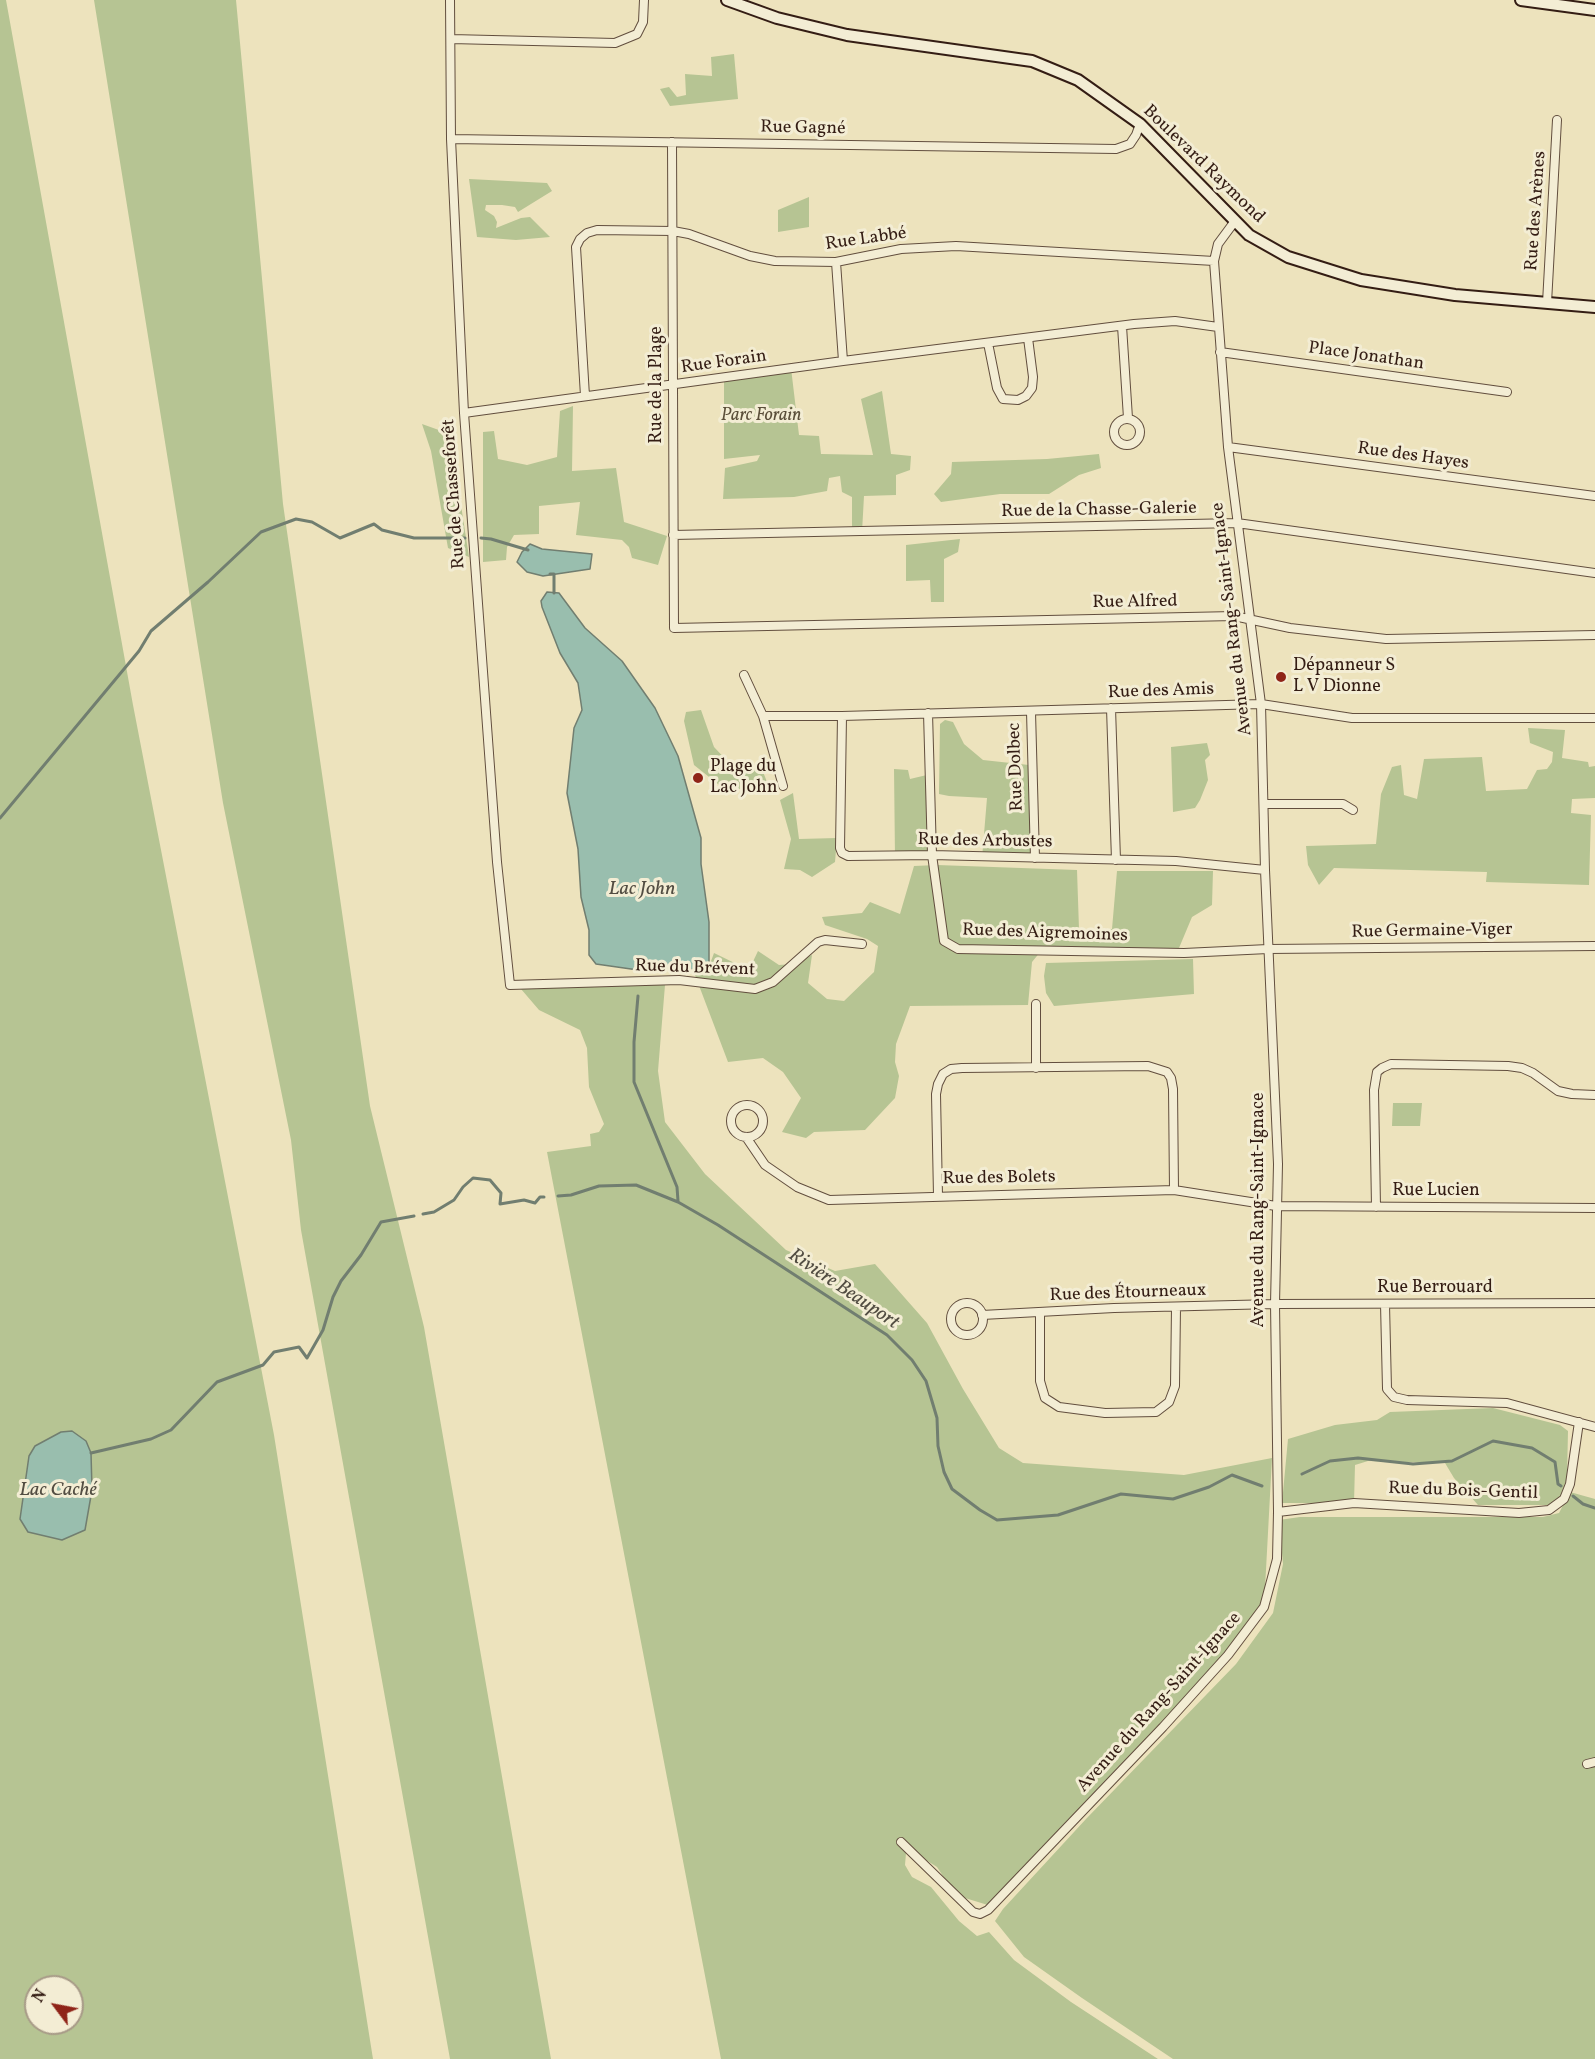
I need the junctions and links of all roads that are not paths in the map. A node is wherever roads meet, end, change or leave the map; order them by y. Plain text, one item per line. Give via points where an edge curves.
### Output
1 (450, 0) edge
2 (644, 0) edge
3 (728, 0) edge
4 (1521, 0) edge
5 (1595, 10) edge
6 (451, 39) junction
7 (1557, 120) dead end
8 (1140, 124) junction
9 (451, 139) junction
10 (672, 142) junction
11 (1235, 221) junction
12 (673, 231) junction
13 (1214, 261) junction
14 (836, 262) junction
15 (1547, 303) junction
16 (1595, 307) edge
17 (1122, 326) junction
18 (1218, 327) junction
19 (1028, 338) junction
20 (988, 342) junction
21 (1221, 352) junction
22 (843, 361) junction
23 (673, 386) junction
24 (1507, 392) dead end
25 (585, 396) junction
26 (464, 413) junction
27 (1128, 418) dead end
28 (1228, 447) junction
29 (1595, 496) edge
30 (1237, 523) junction
31 (673, 535) junction
32 (1595, 573) edge
33 (1250, 619) junction
34 (674, 628) joint
35 (1595, 635) edge
36 (744, 675) dead end
37 (1261, 704) junction
38 (1111, 708) junction
39 (1031, 712) junction
40 (928, 713) junction
41 (763, 716) junction
42 (842, 716) junction
43 (1595, 718) edge
44 (783, 786) dead end
45 (1264, 804) junction
46 (1353, 810) dead end
47 (932, 855) junction
48 (1035, 858) junction
49 (1116, 860) junction
50 (1265, 870) junction
51 (862, 944) dead end
52 (1595, 946) edge
53 (1269, 949) junction
54 (510, 985) joint
55 (1036, 1004) dead end
56 (1036, 1068) junction
57 (1595, 1095) edge
58 (746, 1137) junction
59 (1174, 1190) junction
60 (938, 1196) junction
61 (1276, 1206) junction
62 (1376, 1207) junction
63 (1595, 1208) edge
64 (1275, 1304) junction
65 (1385, 1304) junction
66 (1595, 1304) edge
67 (1176, 1307) junction
68 (1040, 1312) junction
69 (982, 1316) junction
70 (1579, 1422) junction
71 (1595, 1427) edge
72 (1278, 1512) junction
73 (901, 1842) dead end

1 - 6 street, Rue de Chasseforêt
2 - 6 street via 643,22 637,34 615,43
3 - 8 street, Boulevard Raymond via 777,18 847,35 1032,62 1078,80
4 - 5 street
6 - 9 street, Rue de Chasseforêt
7 - 15 street, Rue des Arènes
8 - 10 street, Rue Gagné via 1130,144 1116,149
8 - 11 street, Boulevard Raymond
9 - 10 street, Rue Gagné
9 - 26 street, Rue de Chasseforêt
10 - 12 street, Rue de la Plage
11 - 13 street, Avenue du Rang-Saint-Ignace via 1218,244
11 - 15 street, Boulevard Raymond via 1249,235 1288,257 1361,280 1455,295
12 - 14 street, Rue Labbé via 758,258
12 - 23 street, Rue de la Plage
12 - 25 street, Rue Labbé via 597,230 580,239 576,259
13 - 14 street, Rue Labbé via 956,246 901,249
13 - 18 street, Avenue du Rang-Saint-Ignace
14 - 22 street
15 - 16 street, Boulevard Raymond
17 - 18 street, Rue Forain via 1175,321
17 - 19 street, Rue Forain
17 - 27 street
18 - 21 street, Avenue du Rang-Saint-Ignace
19 - 20 street, Rue Forain
19 - 20 street via 1032,388 1018,400 1003,399 997,388
20 - 22 street, Rue Forain
21 - 24 street, Place Jonathan
21 - 28 street, Avenue du Rang-Saint-Ignace
22 - 23 street, Rue Forain
23 - 25 street, Rue Forain
23 - 31 street, Rue de la Plage
25 - 26 street, Rue Forain
26 - 54 street, Rue de Chasseforêt via 497,862
28 - 29 street, Rue des Hayes
28 - 30 street, Avenue du Rang-Saint-Ignace
30 - 31 street, Rue de la Chasse-Galerie
30 - 32 street, Rue de la Chasse-Galerie
30 - 33 street, Avenue du Rang-Saint-Ignace
31 - 34 street, Rue de la Plage
33 - 34 street, Rue Alfred via 1234,616
33 - 35 street, Rue Alfred via 1290,628 1386,639
33 - 37 street, Avenue du Rang-Saint-Ignace
36 - 41 street
37 - 38 street, Rue des Amis
37 - 43 street, Rue des Amis via 1352,718
37 - 45 street, Avenue du Rang-Saint-Ignace
38 - 39 street, Rue des Amis
38 - 49 street
39 - 40 street, Rue des Amis
39 - 48 street, Rue Dolbec
40 - 42 street, Rue des Amis
40 - 47 street, Rue des Aigremoines
41 - 42 street, Rue des Amis
41 - 44 street
42 - 47 street, Rue des Arbustes via 842,853
45 - 46 street via 1343,804
45 - 50 street, Avenue du Rang-Saint-Ignace
47 - 48 street, Rue des Arbustes
47 - 53 street, Rue des Aigremoines via 944,941 958,949 1184,952
48 - 49 street, Rue des Arbustes
49 - 50 street, Rue des Arbustes via 1176,861
50 - 53 street, Avenue du Rang-Saint-Ignace
51 - 54 street, Rue du Brévent via 818,942 773,982 754,988 679,980
52 - 53 street, Rue Germaine-Viger
53 - 61 street, Avenue du Rang-Saint-Ignace via 1278,1164
55 - 56 street
56 - 59 street via 1148,1066 1167,1072 1173,1089
56 - 60 street via 962,1068 943,1074 936,1094
57 - 62 street via 1558,1091 1533,1073 1515,1067 1382,1068 1377,1072 1374,1090
58 - 58 street, Rue des Bolets via 760,1130 762,1120 758,1110 748,1106 738,1108 731,1120 737,1134
58 - 60 street, Rue des Bolets via 765,1166 830,1200
59 - 60 street, Rue des Bolets
59 - 61 street, Rue des Bolets
61 - 62 street, Rue Lucien
61 - 64 street, Avenue du Rang-Saint-Ignace
62 - 63 street, Rue Lucien
64 - 65 street, Rue Berrouard
64 - 67 street, Rue des Étourneaux
64 - 72 street, Avenue du Rang-Saint-Ignace
65 - 66 street, Rue Berrouard
65 - 70 street via 1387,1389 1394,1397 1507,1403
67 - 68 street, Rue des Étourneaux
67 - 68 street via 1175,1386 1169,1402 1156,1412 1105,1413 1059,1407 1046,1398 1040,1381
68 - 69 street, Rue des Étourneaux
69 - 69 street, Rue des Étourneaux via 974,1305 959,1305 952,1313 951,1323 962,1334 972,1334 980,1328
70 - 71 street
70 - 72 street, Rue du Bois-Gentil via 1570,1484 1564,1499 1549,1510 1519,1513 1354,1503
72 - 73 street, Avenue du Rang-Saint-Ignace via 1277,1559 1264,1607 1228,1655 1163,1727 988,1910 973,1912

